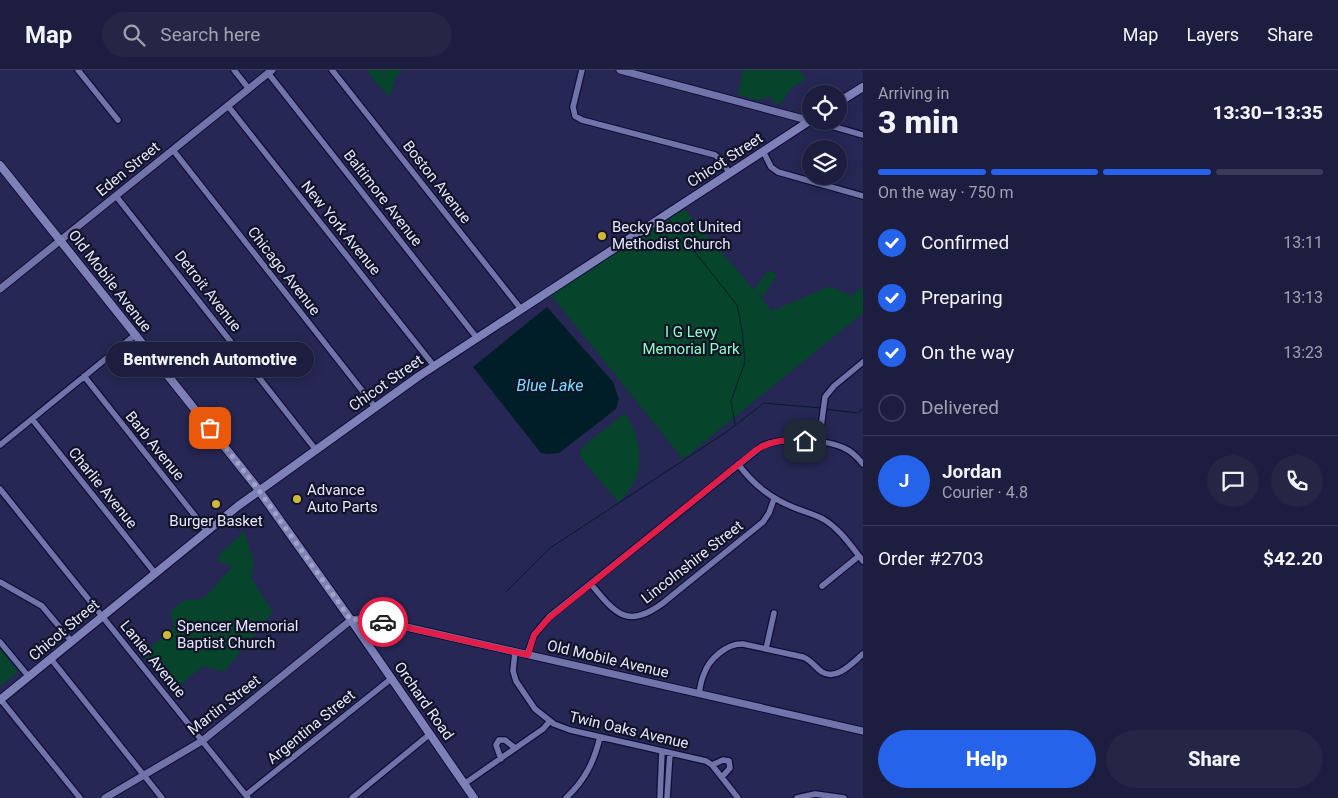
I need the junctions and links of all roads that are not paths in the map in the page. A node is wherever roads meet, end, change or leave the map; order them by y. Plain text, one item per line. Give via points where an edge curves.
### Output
1 (78, 70) edge
2 (234, 70) edge
3 (332, 70) edge
4 (582, 70) edge
5 (620, 70) edge
6 (270, 72) edge
7 (863, 87) edge
8 (248, 89) junction
9 (847, 97) edge
10 (228, 106) junction
11 (802, 118) edge
12 (118, 120) dead end
13 (802, 127) edge
14 (847, 130) edge
15 (863, 134) edge
16 (173, 150) junction
17 (763, 151) junction
18 (0, 165) edge
19 (729, 173) junction
20 (116, 196) junction
21 (863, 196) edge
22 (60, 240) junction
23 (0, 288) edge
24 (521, 309) junction
25 (135, 335) junction
26 (477, 338) junction
27 (863, 362) edge
28 (434, 366) junction
29 (84, 376) junction
30 (375, 407) junction
31 (32, 419) junction
32 (819, 443) junction
33 (0, 445) edge
34 (316, 450) junction
35 (738, 464) junction
36 (863, 464) edge
37 (0, 489) edge
38 (259, 491) junction
39 (774, 498) junction
40 (207, 531) junction
41 (861, 558) edge
42 (155, 573) junction
43 (0, 582) edge
44 (590, 584) junction
45 (822, 586) dead end
46 (774, 613) dead end
47 (102, 616) junction
48 (351, 620) junction
49 (0, 642) edge
50 (72, 642) junction
51 (766, 649) junction
52 (515, 652) junction
53 (863, 654) edge
54 (528, 655) junction
55 (51, 659) junction
56 (29, 677) junction
57 (392, 678) junction
58 (699, 694) junction
59 (0, 700) edge
60 (550, 721) junction
61 (863, 731) edge
62 (430, 734) junction
63 (600, 737) junction
64 (202, 741) junction
65 (515, 748) junction
66 (662, 751) junction
67 (670, 752) junction
68 (501, 759) junction
69 (712, 765) junction
70 (144, 776) junction
71 (722, 777) junction
72 (464, 784) junction
73 (247, 797) edge
74 (80, 798) edge
75 (105, 798) edge
76 (162, 798) edge
77 (352, 798) edge
78 (474, 798) edge
79 (566, 798) edge
80 (660, 798) edge
81 (667, 798) edge
82 (738, 798) edge
83 (797, 798) edge
84 (844, 798) edge

1 - 12 street
2 - 8 street
3 - 24 street, Boston Avenue
4 - 19 street via 573,114 582,120 715,156
5 - 11 street
6 - 8 street, Eden Street
6 - 26 street, Baltimore Avenue
7 - 9 main road
8 - 10 street, Eden Street
10 - 16 street, Eden Street
10 - 28 street, New York Avenue
13 - 17 main road, Chicot Street
14 - 15 street
16 - 20 street, Eden Street
16 - 30 street, Chicago Avenue
17 - 19 main road, Chicot Street
17 - 21 street via 771,167 778,172
18 - 22 main road, Old Mobile Avenue
19 - 24 main road, Chicot Street
20 - 22 street, Eden Street
20 - 34 street, Detroit Avenue
22 - 23 street, Eden Street
22 - 25 main road, Old Mobile Avenue
24 - 26 main road, Chicot Street
25 - 29 street
25 - 38 main road, Old Mobile Avenue
26 - 28 main road, Chicot Street
27 - 32 street via 825,397
28 - 30 main road, Chicot Street
29 - 31 street
29 - 40 street, Barb Avenue
30 - 34 main road, Chicot Street
31 - 33 street
31 - 42 street, Charlie Avenue
32 - 35 street via 775,441 762,446
32 - 36 street via 845,448
34 - 38 main road, Chicot Street
35 - 39 street via 753,482
35 - 44 street
37 - 47 street, Lanier Avenue
38 - 40 main road, Chicot Street
38 - 48 main road, Old Mobile Avenue
39 - 41 street via 823,519
39 - 44 street, Lincolnshire Street via 763,522 648,613 637,616 619,614
40 - 42 main road, Chicot Street
41 - 45 street
42 - 47 main road, Chicot Street
43 - 50 street via 42,606
44 - 54 street via 543,622 534,635
46 - 51 street
47 - 50 main road, Chicot Street
47 - 64 street, Lanier Avenue
48 - 52 street, Old Mobile Avenue via 367,618
48 - 57 main road, Orchard Road
48 - 64 street, Martin Street
49 - 56 street
50 - 55 main road, Chicot Street
51 - 53 street via 803,657 824,672 833,674 841,672
51 - 58 street via 743,644 730,646 706,668
52 - 54 street, Old Mobile Avenue
52 - 60 street, Twin Oaks Avenue via 516,681 535,709
54 - 58 street, Old Mobile Avenue
55 - 56 main road, Chicot Street
55 - 70 street
56 - 59 main road, Chicot Street
57 - 62 main road, Orchard Road
57 - 73 street, Argentina Street
58 - 61 street, Old Mobile Avenue
59 - 74 street
60 - 63 street, Twin Oaks Avenue
60 - 65 street
62 - 72 main road, Orchard Road
62 - 77 street
63 - 66 street, Twin Oaks Avenue
63 - 79 street via 587,774
64 - 70 street, Martin Street
64 - 73 street, Lanier Avenue
65 - 68 street
65 - 68 street via 499,740 496,745
66 - 67 street, Twin Oaks Avenue
66 - 80 street
67 - 69 street, Twin Oaks Avenue
67 - 81 street
68 - 72 street
69 - 71 street, Twin Oaks Avenue
69 - 71 street via 729,761 730,768
70 - 75 street, Martin Street
70 - 76 street
71 - 82 street, Twin Oaks Avenue
72 - 78 main road, Orchard Road
83 - 84 street via 815,794

